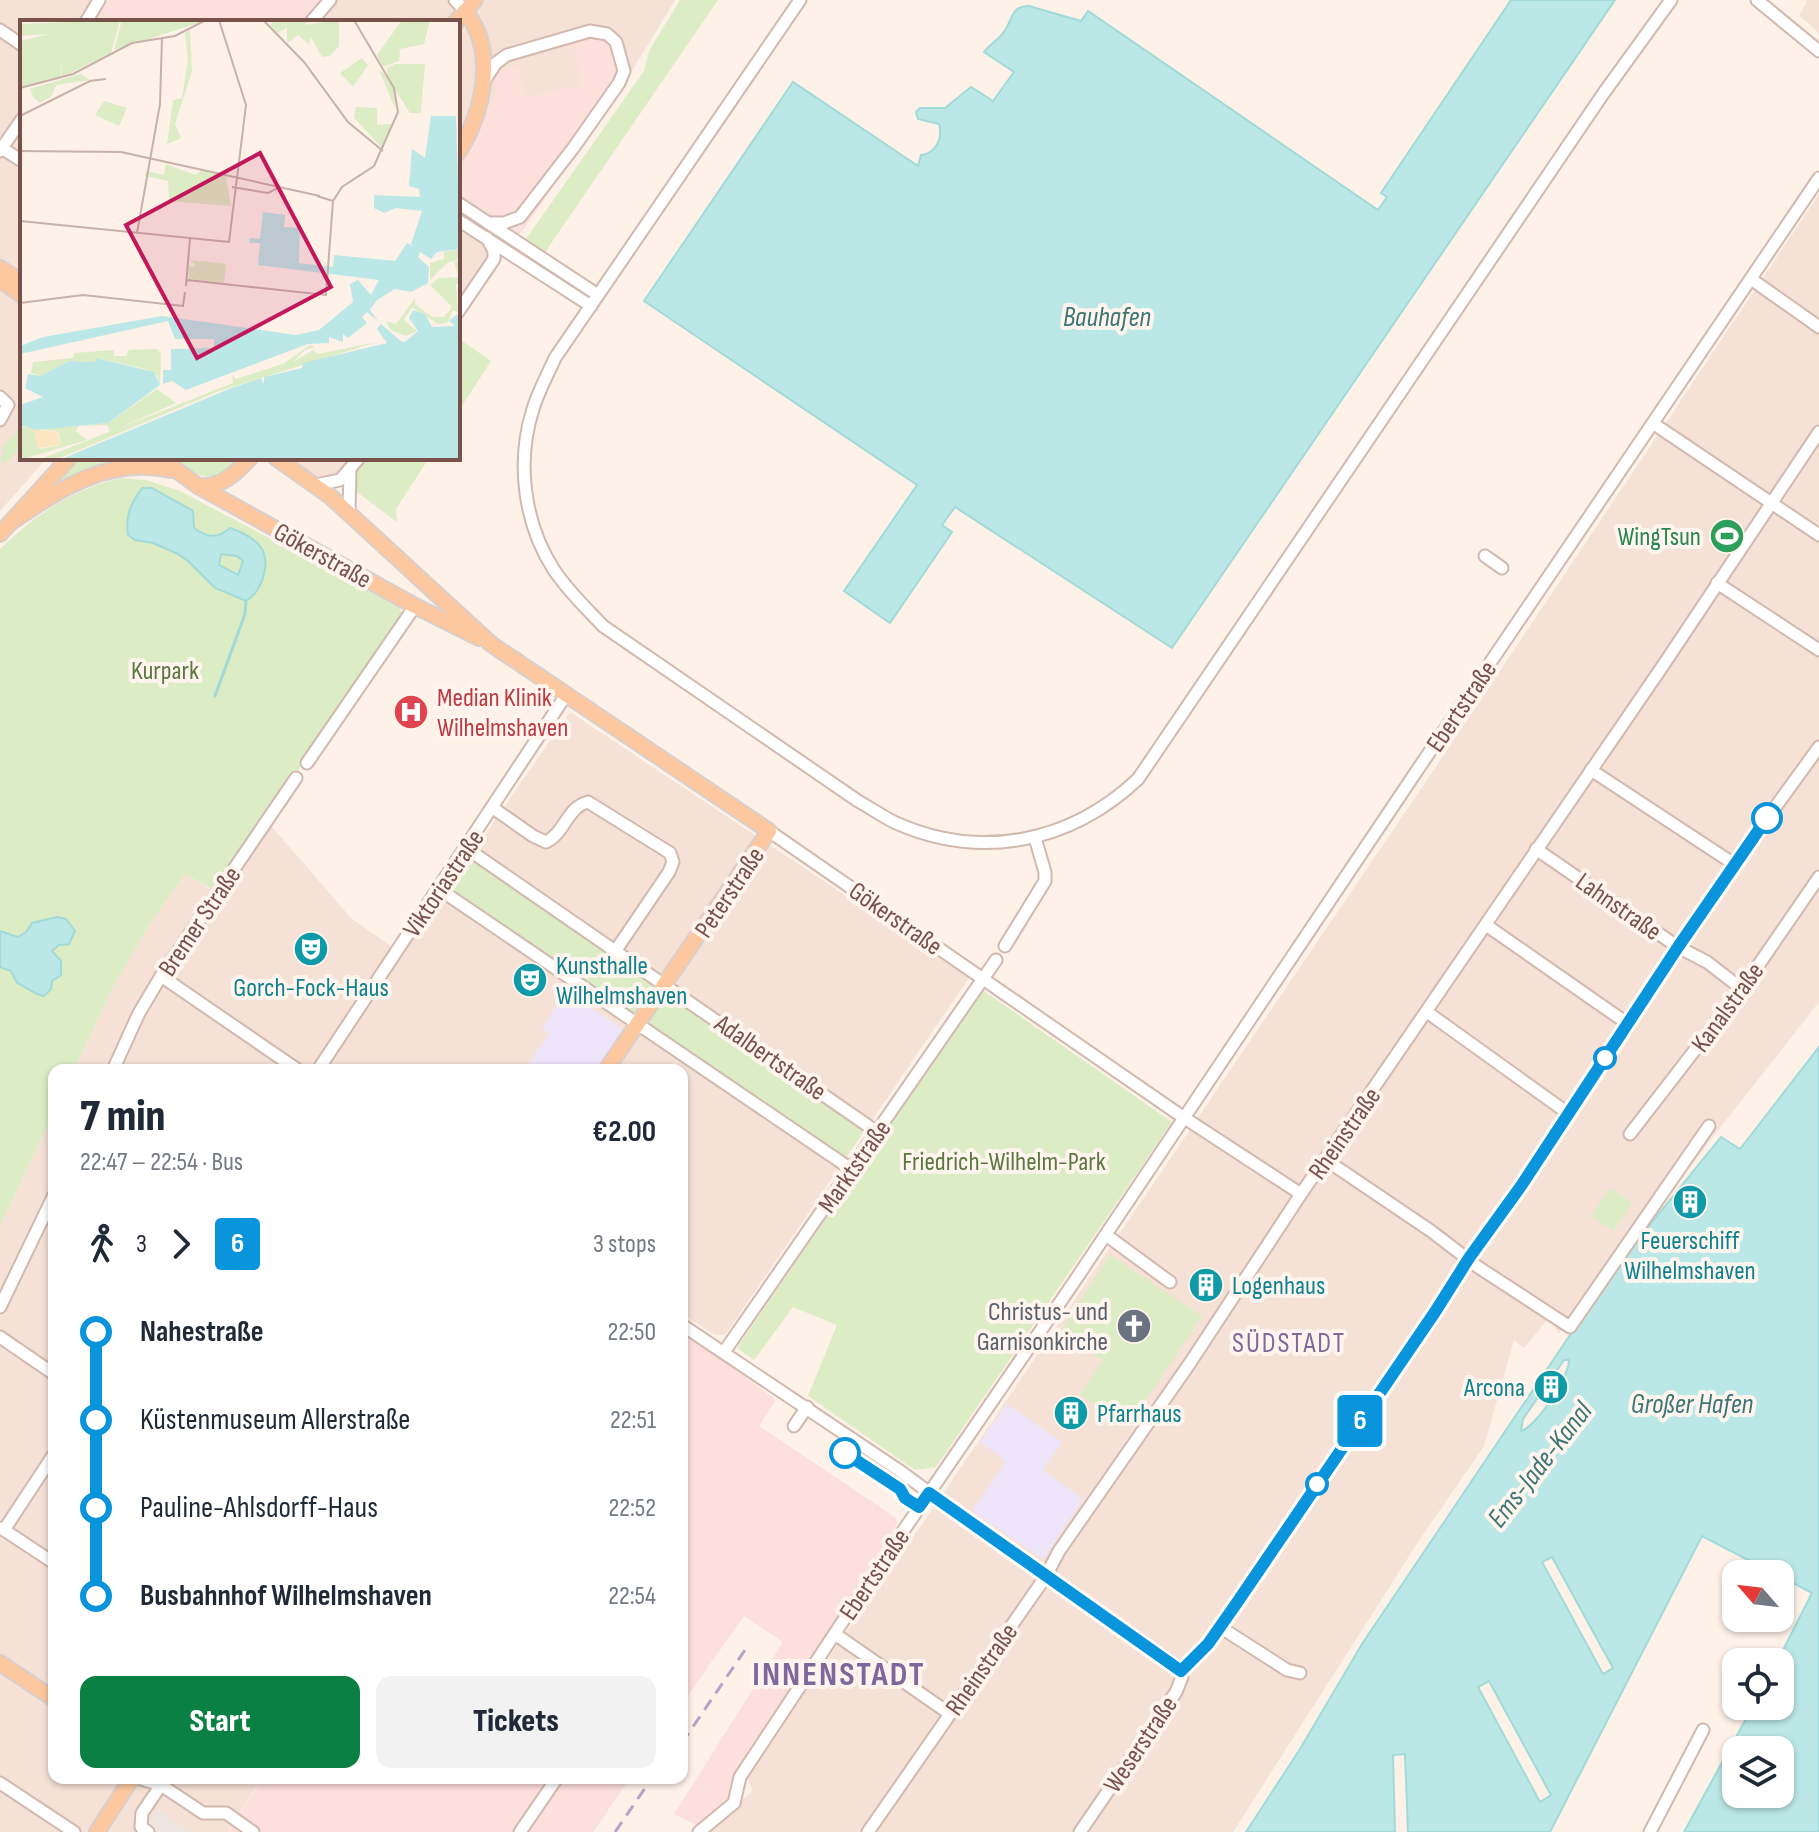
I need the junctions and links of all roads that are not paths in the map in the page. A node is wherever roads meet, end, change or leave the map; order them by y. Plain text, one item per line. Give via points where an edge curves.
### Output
1 (99, 0) edge
2 (330, 0) edge
3 (800, 0) edge
4 (1671, 0) edge
5 (1757, 0) edge
6 (463, 8) edge
7 (87, 20) edge
8 (316, 20) edge
9 (0, 30) edge
10 (20, 44) edge
11 (1819, 51) edge
12 (483, 87) junction
13 (20, 122) edge
14 (1, 149) edge
15 (460, 150) edge
16 (20, 160) edge
17 (1819, 178) edge
18 (460, 204) edge
19 (460, 221) edge
20 (488, 223) junction
21 (487, 238) junction
22 (538, 257) junction
23 (0, 268) edge
24 (531, 268) junction
25 (1751, 279) junction
26 (0, 280) edge
27 (20, 281) edge
28 (20, 294) edge
29 (598, 295) junction
30 (591, 306) junction
31 (460, 309) edge
32 (1819, 327) edge
33 (0, 397) edge
34 (0, 420) edge
35 (1654, 424) junction
36 (1819, 432) edge
37 (67, 460) edge
38 (162, 460) edge
39 (239, 460) edge
40 (248, 460) edge
41 (279, 460) edge
42 (358, 460) edge
43 (350, 470) junction
44 (175, 471) junction
45 (234, 474) junction
46 (316, 485) junction
47 (198, 486) junction
48 (1771, 503) junction
49 (349, 513) junction
50 (3, 523) edge
51 (1819, 535) edge
52 (1485, 556) dead end
53 (1502, 568) dead end
54 (1717, 583) junction
55 (415, 606) junction
56 (491, 644) junction
57 (1819, 650) edge
58 (566, 695) junction
59 (1819, 747) edge
60 (307, 763) dead end
61 (1591, 770) junction
62 (296, 778) dead end
63 (493, 808) junction
64 (486, 819) junction
65 (516, 824) junction
66 (769, 831) junction
67 (1035, 838) junction
68 (466, 848) junction
69 (1536, 849) junction
70 (1734, 864) junction
71 (1819, 877) edge
72 (439, 889) junction
73 (1486, 925) junction
74 (1005, 946) dead end
75 (1678, 947) junction
76 (616, 950) junction
77 (996, 960) dead end
78 (161, 976) junction
79 (983, 978) junction
80 (666, 984) junction
81 (1742, 989) junction
82 (1427, 1012) junction
83 (638, 1024) junction
84 (1628, 1024) junction
85 (116, 1064) edge
86 (289, 1064) edge
87 (322, 1064) edge
88 (610, 1064) edge
89 (1569, 1114) junction
90 (1185, 1117) junction
91 (1709, 1126) dead end
92 (877, 1132) junction
93 (1630, 1134) dead end
94 (1326, 1160) junction
95 (851, 1169) junction
96 (1301, 1194) junction
97 (48, 1207) edge
98 (1106, 1235) junction
99 (1469, 1258) junction
100 (1170, 1282) dead end
101 (0, 1307) edge
102 (688, 1329) edge
103 (0, 1337) edge
104 (724, 1352) junction
105 (48, 1370) edge
106 (807, 1407) junction
107 (794, 1426) dead end
108 (48, 1463) edge
109 (929, 1493) junction
110 (2, 1529) edge
111 (991, 1538) dead end
112 (48, 1559) edge
113 (1046, 1576) junction
114 (1220, 1627) junction
115 (835, 1634) junction
116 (0, 1663) edge
117 (1181, 1671) junction
118 (1300, 1673) dead end
119 (48, 1695) edge
120 (950, 1714) junction
121 (1703, 1730) dead end
122 (0, 1783) edge
123 (131, 1784) edge
124 (157, 1784) edge
125 (553, 1784) edge
126 (161, 1785) junction
127 (74, 1832) edge
128 (97, 1832) edge
129 (148, 1832) edge
130 (253, 1832) edge
131 (520, 1832) edge
132 (699, 1832) edge
133 (868, 1832) edge
134 (1080, 1832) edge
135 (1650, 1832) edge

1 - 7 street
2 - 8 street
3 - 29 street
4 - 67 street via 1138,779 1114,802 1067,828
5 - 11 street
6 - 12 main road via 480,43
9 - 10 street
12 - 15 main road
12 - 20 street via 507,55 590,31 616,42 624,68 619,83 520,217
13 - 14 street
14 - 16 street
17 - 25 street, Ebertstraße
18 - 20 street
19 - 21 street
20 - 22 street
21 - 24 street
21 - 31 street via 494,259
22 - 24 street
22 - 29 street
23 - 27 main road
24 - 30 street
25 - 32 street
25 - 35 street, Ebertstraße
26 - 28 main road
29 - 30 street
30 - 67 street via 555,358 532,409 525,466 524,485 541,546 569,591 603,626 895,823 942,839
33 - 34 street via 8,405
35 - 48 street
35 - 90 street, Ebertstraße
36 - 48 street, Rheinstraße
37 - 50 main road
38 - 44 main road, Gökerstraße
39 - 45 main road
40 - 45 main road
41 - 46 main road, Gökerstraße
42 - 43 street
43 - 46 street via 334,482
43 - 49 street
44 - 47 main road, Gökerstraße
44 - 50 main road via 136,465 105,469
45 - 47 main road via 215,485
46 - 49 main road, Gökerstraße
47 - 55 main road, Gökerstraße
48 - 51 street
48 - 54 street, Rheinstraße
49 - 56 main road, Gökerstraße
52 - 53 street
54 - 57 street
54 - 61 street, Rheinstraße
55 - 56 main road, Gökerstraße
55 - 60 street
56 - 58 main road, Gökerstraße
58 - 63 street, Viktoriastraße
58 - 66 main road, Gökerstraße
59 - 70 street, Weserstraße
61 - 69 street, Rheinstraße
61 - 70 street
62 - 78 street, Bremer Straße
63 - 64 street, Viktoriastraße
63 - 65 street
64 - 65 street
64 - 68 street, Viktoriastraße
65 - 76 street via 546,842 574,808 594,803 670,853 669,872
66 - 79 street, Gökerstraße
66 - 80 main road, Peterstraße
67 - 74 street via 1045,881
68 - 72 street, Viktoriastraße
68 - 76 street, Adalbertstraße
69 - 73 street, Rheinstraße
69 - 75 street, Lahnstraße
70 - 75 street, Weserstraße
71 - 81 street, Kanalstraße
72 - 83 street, Adalbertstraße
72 - 87 street, Viktoriastraße
73 - 82 street, Rheinstraße
73 - 84 street
75 - 81 street, Lahnstraße
75 - 84 street, Weserstraße
76 - 80 street, Adalbertstraße
77 - 79 street, Marktstraße
78 - 85 street, Bremer Straße
78 - 86 street
79 - 90 street, Gökerstraße
79 - 92 street, Marktstraße
80 - 83 main road, Peterstraße
80 - 92 street, Adalbertstraße
81 - 93 street, Kanalstraße
82 - 89 street
82 - 94 street, Rheinstraße
83 - 88 main road, Peterstraße
83 - 95 street, Adalbertstraße
84 - 89 street, Weserstraße
89 - 99 street, Weserstraße
90 - 96 street, Gökerstraße
90 - 98 street, Ebertstraße
91 - 99 street via 1570,1327
92 - 95 street, Marktstraße
94 - 96 street, Rheinstraße
94 - 99 street
95 - 104 street, Marktstraße
96 - 113 street, Rheinstraße
97 - 101 street
98 - 100 street
98 - 109 street, Ebertstraße via 1022,1365
99 - 114 street, Weserstraße
102 - 104 street
103 - 105 street
104 - 106 street
106 - 107 street
106 - 109 street
108 - 110 street
109 - 111 street
109 - 115 street, Ebertstraße
110 - 112 street
113 - 117 street
113 - 120 street, Rheinstraße
114 - 117 street, Weserstraße
114 - 118 street
115 - 120 street
115 - 132 street, Ebertstraße via 740,1777 734,1803
116 - 119 main road
117 - 134 street, Weserstraße via 1176,1692
120 - 133 street, Rheinstraße
121 - 135 street
122 - 127 street
123 - 128 main road
124 - 126 street
125 - 131 street
126 - 129 street via 142,1813 141,1827
126 - 130 street via 203,1813 226,1813

